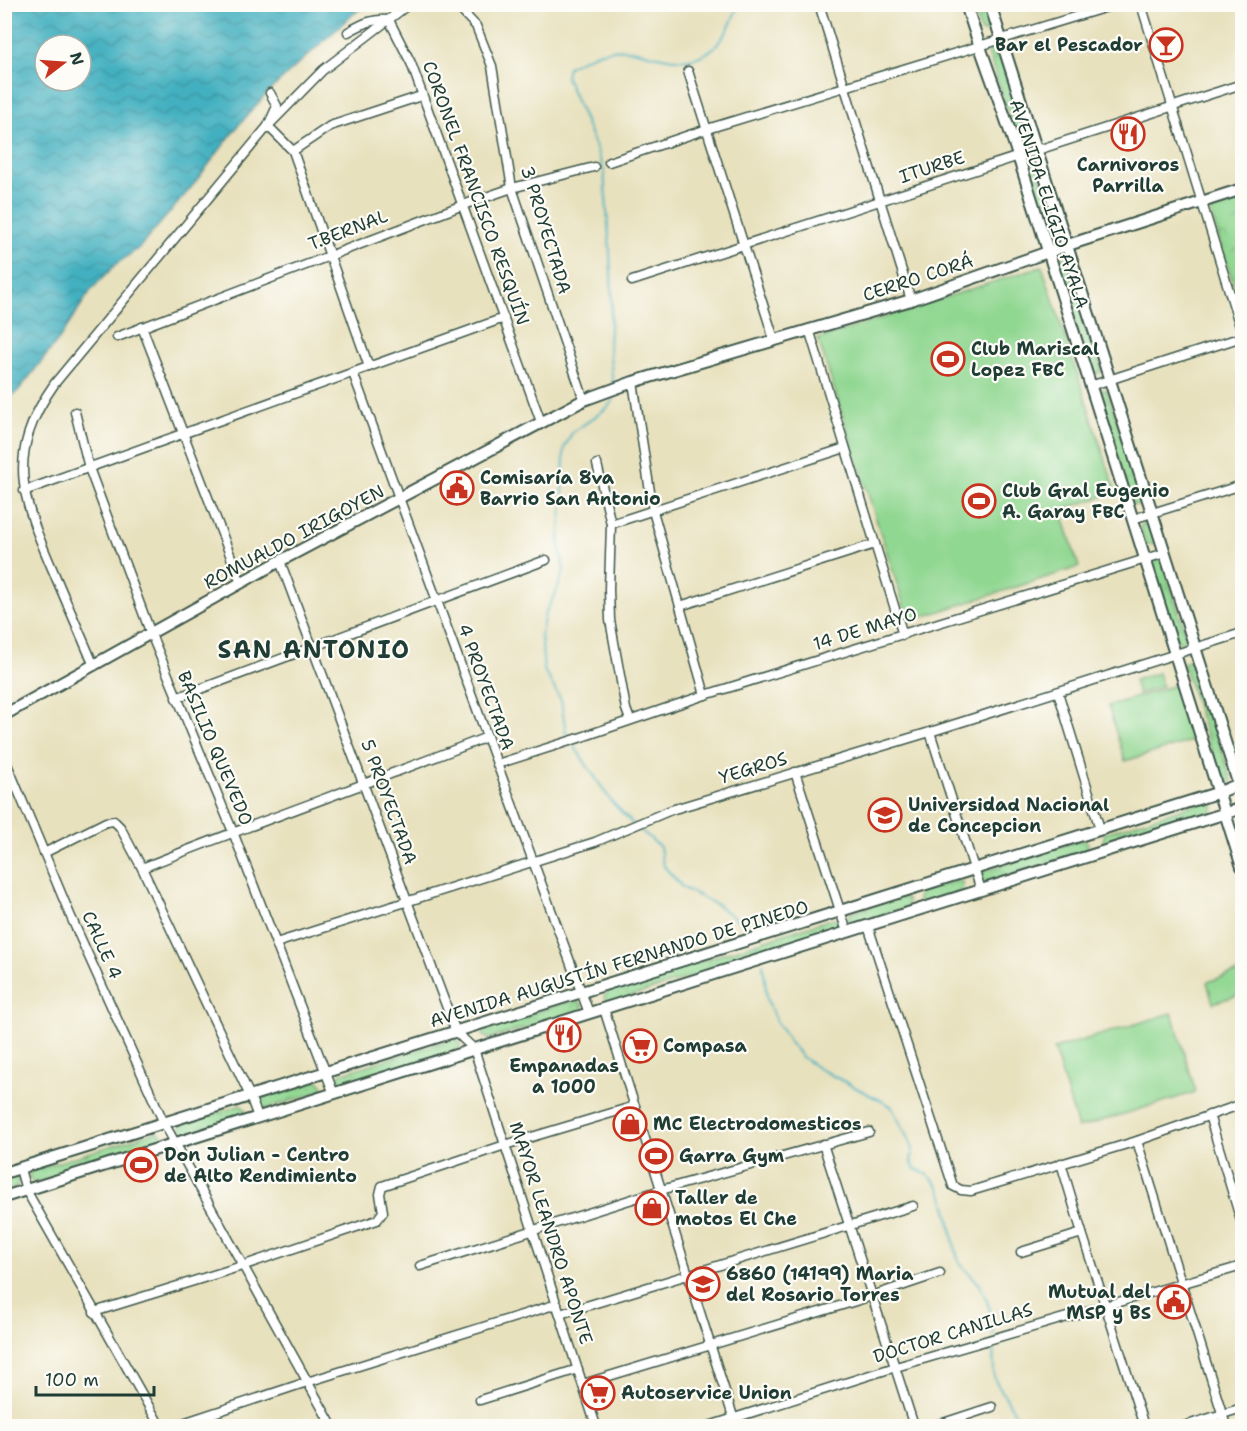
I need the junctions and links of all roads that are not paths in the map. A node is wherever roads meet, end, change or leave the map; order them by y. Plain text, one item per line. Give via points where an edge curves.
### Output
1 (409, 4) edge
2 (455, 4) edge
3 (819, 4) edge
4 (966, 4) edge
5 (990, 4) edge
6 (1117, 4) edge
7 (1141, 4) edge
8 (390, 20) junction
9 (348, 32) dead end
10 (1001, 39) junction
11 (979, 45) junction
12 (688, 71) dead end
13 (1242, 84) edge
14 (845, 87) junction
15 (270, 93) dead end
16 (421, 96) junction
17 (1172, 106) junction
18 (268, 126) junction
19 (706, 129) junction
20 (1037, 150) junction
21 (293, 151) junction
22 (1019, 157) junction
23 (609, 162) dead end
24 (594, 167) dead end
25 (512, 188) junction
26 (1242, 189) edge
27 (880, 201) junction
28 (1201, 201) junction
29 (463, 205) junction
30 (744, 245) junction
31 (1068, 245) junction
32 (1047, 252) junction
33 (329, 255) junction
34 (632, 282) dead end
35 (911, 300) junction
36 (504, 318) junction
37 (142, 327) junction
38 (809, 329) junction
39 (1242, 335) edge
40 (117, 337) dead end
41 (774, 339) junction
42 (369, 367) junction
43 (353, 373) junction
44 (1110, 379) junction
45 (633, 382) junction
46 (1090, 386) junction
47 (603, 393) joint
48 (584, 400) junction
49 (75, 412) dead end
50 (541, 422) junction
51 (183, 435) junction
52 (845, 448) junction
53 (597, 464) dead end
54 (89, 468) junction
55 (1242, 485) edge
56 (24, 491) junction
57 (399, 498) junction
58 (653, 511) junction
59 (1152, 513) junction
60 (1133, 519) junction
61 (611, 524) junction
62 (875, 544) junction
63 (1165, 553) junction
64 (1145, 558) junction
65 (546, 560) dead end
66 (280, 561) junction
67 (241, 584) junction
68 (437, 602) junction
69 (680, 606) junction
70 (1242, 633) edge
71 (151, 634) junction
72 (903, 635) junction
73 (313, 646) junction
74 (1196, 648) junction
75 (1174, 654) junction
76 (94, 666) junction
77 (1058, 692) junction
78 (705, 695) junction
79 (176, 698) junction
80 (4, 716) edge
81 (630, 720) junction
82 (930, 732) junction
83 (487, 737) junction
84 (4, 757) edge
85 (497, 764) junction
86 (795, 772) junction
87 (1241, 784) edge
88 (365, 785) junction
89 (1220, 792) junction
90 (1242, 795) edge
91 (1242, 808) edge
92 (1226, 814) junction
93 (1100, 829) junction
94 (233, 831) junction
95 (44, 853) junction
96 (533, 862) junction
97 (1242, 867) edge
98 (142, 868) junction
99 (974, 869) junction
100 (981, 890) junction
101 (408, 902) junction
102 (841, 911) junction
103 (868, 926) junction
104 (847, 932) junction
105 (276, 943) junction
106 (581, 993) junction
107 (604, 1009) junction
108 (589, 1013) junction
109 (456, 1032) junction
110 (474, 1049) junction
111 (326, 1072) junction
112 (334, 1094) junction
113 (250, 1096) junction
114 (1242, 1104) edge
115 (635, 1106) junction
116 (1209, 1115) junction
117 (258, 1117) junction
118 (164, 1123) junction
119 (869, 1132) dead end
120 (1137, 1141) junction
121 (175, 1143) junction
122 (824, 1144) junction
123 (505, 1145) junction
124 (1061, 1163) junction
125 (20, 1169) junction
126 (4, 1173) edge
127 (26, 1190) junction
128 (661, 1190) junction
129 (4, 1197) edge
130 (913, 1206) dead end
131 (1242, 1224) edge
132 (850, 1225) junction
133 (532, 1230) junction
134 (1082, 1233) junction
135 (1021, 1251) dead end
136 (243, 1266) junction
137 (420, 1266) dead end
138 (1242, 1266) edge
139 (940, 1273) dead end
140 (688, 1275) junction
141 (1180, 1284) junction
142 (872, 1296) junction
143 (557, 1305) junction
144 (1105, 1306) junction
145 (94, 1312) junction
146 (560, 1314) junction
147 (711, 1346) junction
148 (896, 1367) junction
149 (578, 1369) junction
150 (307, 1382) junction
151 (583, 1384) junction
152 (480, 1400) dead end
153 (992, 1407) dead end
154 (1242, 1408) edge
155 (1222, 1414) junction
156 (735, 1423) edge
157 (160, 1426) edge
158 (174, 1426) edge
159 (332, 1426) edge
160 (596, 1426) edge
161 (709, 1426) edge
162 (914, 1426) edge
163 (934, 1426) edge
164 (1144, 1426) edge
165 (1184, 1426) edge
166 (1226, 1426) edge

1 - 8 street
2 - 25 street, 3 PROYECTADA via 476,26 492,66
3 - 14 street
4 - 11 street, AVENIDA ELIGIO AYALA
5 - 10 street, AVENIDA ELIGIO AYALA
6 - 10 street
7 - 17 street
8 - 9 street via 367,21
8 - 16 street, CORONEL FRANCISCO RESQUÍN via 411,63
8 - 18 street via 323,70
10 - 11 street
10 - 20 street, AVENIDA ELIGIO AYALA
11 - 14 street
11 - 22 street, AVENIDA ELIGIO AYALA
12 - 19 street
13 - 17 street, ITURBE
14 - 19 street
14 - 27 street
15 - 18 street via 277,106
16 - 21 street via 330,126
16 - 29 street, CORONEL FRANCISCO RESQUÍN
17 - 20 street, ITURBE
17 - 28 street
18 - 21 street
18 - 56 street via 54,382 27,436
19 - 23 street
19 - 30 street
20 - 22 street, ITURBE
20 - 31 street, AVENIDA ELIGIO AYALA
21 - 33 street
22 - 27 street, ITURBE
22 - 32 street, AVENIDA ELIGIO AYALA
24 - 25 street, T.BERNAL
25 - 29 street, T.BERNAL
25 - 48 street, 3 PROYECTADA
26 - 28 street, CERRO CORÁ
27 - 30 street, ITURBE
27 - 35 street
28 - 31 street, CERRO CORÁ
28 - 39 street
29 - 33 street, T.BERNAL
29 - 36 street, CORONEL FRANCISCO RESQUÍN
30 - 34 street, ITURBE
30 - 41 street
31 - 32 street, CERRO CORÁ
31 - 44 street, AVENIDA ELIGIO AYALA
32 - 35 street, CERRO CORÁ
32 - 46 street, AVENIDA ELIGIO AYALA
33 - 37 street, T.BERNAL
33 - 42 street
35 - 38 street, CERRO CORÁ
36 - 42 street
36 - 50 street, CORONEL FRANCISCO RESQUÍN
37 - 40 street, T.BERNAL
37 - 51 street
38 - 41 street, CERRO CORÁ
38 - 52 street
39 - 44 street
41 - 45 street, CERRO CORÁ
42 - 43 street
43 - 51 street
43 - 57 street, 4 PROYECTADA
44 - 46 street
44 - 59 street, AVENIDA ELIGIO AYALA
45 - 47 street, CERRO CORÁ
45 - 58 street
46 - 60 street, AVENIDA ELIGIO AYALA
47 - 48 street, ROMUALDO IRIGOYEN
48 - 50 street, ROMUALDO IRIGOYEN
49 - 54 street, BASILIO QUEVEDO
50 - 57 street, ROMUALDO IRIGOYEN
51 - 54 street
51 - 67 street
52 - 58 street
52 - 62 street
53 - 61 street
54 - 56 street
54 - 71 street, BASILIO QUEVEDO
55 - 59 street
56 - 76 street via 36,531
57 - 66 street, ROMUALDO IRIGOYEN
57 - 68 street, 4 PROYECTADA
58 - 61 street
58 - 69 street
59 - 60 street
59 - 63 street, AVENIDA ELIGIO AYALA
60 - 64 street, AVENIDA ELIGIO AYALA
61 - 81 street via 610,620
62 - 69 street
62 - 72 street
63 - 64 street, 14 DE MAYO
63 - 74 street, AVENIDA ELIGIO AYALA
64 - 72 street, 14 DE MAYO
64 - 75 street, AVENIDA ELIGIO AYALA
65 - 68 street
66 - 67 street, ROMUALDO IRIGOYEN
66 - 73 street, 5 PROYECTADA
67 - 71 street, ROMUALDO IRIGOYEN
68 - 73 street
68 - 83 street, 4 PROYECTADA
69 - 78 street
70 - 74 street, YEGROS
71 - 76 street, ROMUALDO IRIGOYEN
71 - 79 street, BASILIO QUEVEDO
72 - 78 street, 14 DE MAYO
73 - 79 street
73 - 88 street, 5 PROYECTADA
74 - 75 street, YEGROS
74 - 87 street, AVENIDA ELIGIO AYALA
75 - 77 street, YEGROS
75 - 89 street, AVENIDA ELIGIO AYALA
76 - 80 street, ROMUALDO IRIGOYEN
77 - 82 street, YEGROS
77 - 93 street
78 - 81 street, 14 DE MAYO
79 - 94 street, BASILIO QUEVEDO
81 - 85 street, 14 DE MAYO
82 - 86 street, YEGROS
82 - 99 street
83 - 85 street, 4 PROYECTADA
83 - 88 street
84 - 95 street, CALLE 4
85 - 96 street, 4 PROYECTADA
86 - 96 street, YEGROS via 671,810
86 - 102 street
87 - 89 street, AVENIDA AUGUSTÍN FERNANDO DE PINEDO
87 - 90 street, AVENIDA ELIGIO AYALA
88 - 94 street
88 - 101 street, 5 PROYECTADA
89 - 92 street, AVENIDA ELIGIO AYALA
89 - 93 street, AVENIDA AUGUSTÍN FERNANDO DE PINEDO
91 - 92 street, AVENIDA AUGUSTÍN FERNANDO DE PINEDO
92 - 97 street, AVENIDA ELIGIO AYALA
92 - 100 street, AVENIDA AUGUSTÍN FERNANDO DE PINEDO
93 - 99 street, AVENIDA AUGUSTÍN FERNANDO DE PINEDO
94 - 98 street
94 - 105 street, BASILIO QUEVEDO
95 - 98 street via 114,820
95 - 118 street, CALLE 4
96 - 101 street, YEGROS
96 - 106 street, 4 PROYECTADA
98 - 113 street
99 - 100 street
99 - 102 street, AVENIDA AUGUSTÍN FERNANDO DE PINEDO
100 - 103 street, AVENIDA AUGUSTÍN FERNANDO DE PINEDO
101 - 105 street, YEGROS
101 - 109 street, 5 PROYECTADA
102 - 104 street
102 - 106 street, AVENIDA AUGUSTÍN FERNANDO DE PINEDO
103 - 104 street, AVENIDA AUGUSTÍN FERNANDO DE PINEDO
103 - 124 street via 953,1186 971,1191
104 - 107 street, AVENIDA AUGUSTÍN FERNANDO DE PINEDO
105 - 111 street, BASILIO QUEVEDO
106 - 108 street, 4 PROYECTADA
106 - 109 street, AVENIDA AUGUSTÍN FERNANDO DE PINEDO
107 - 108 street, AVENIDA AUGUSTÍN FERNANDO DE PINEDO
107 - 115 street
108 - 110 street, AVENIDA AUGUSTÍN FERNANDO DE PINEDO
109 - 110 street, 5 PROYECTADA
109 - 111 street, AVENIDA AUGUSTÍN FERNANDO DE PINEDO
110 - 112 street, AVENIDA AUGUSTÍN FERNANDO DE PINEDO
110 - 123 street, MAYOR LEANDRO APONTE
111 - 112 street, BASILIO QUEVEDO
111 - 113 street, AVENIDA AUGUSTÍN FERNANDO DE PINEDO
112 - 117 street, AVENIDA AUGUSTÍN FERNANDO DE PINEDO
113 - 117 street
113 - 118 street, AVENIDA AUGUSTÍN FERNANDO DE PINEDO
114 - 116 street
115 - 123 street
115 - 128 street
116 - 120 street
116 - 131 street
117 - 121 street, AVENIDA AUGUSTÍN FERNANDO DE PINEDO
118 - 121 street, CALLE 4
118 - 125 street, AVENIDA AUGUSTÍN FERNANDO DE PINEDO
119 - 122 street
120 - 124 street
120 - 141 street
121 - 127 street, AVENIDA AUGUSTÍN FERNANDO DE PINEDO
121 - 136 street, CALLE 4
122 - 128 street
122 - 132 street
123 - 133 street, MAYOR LEANDRO APONTE
123 - 136 street via 382,1186 383,1212 377,1220
124 - 134 street
125 - 126 street, AVENIDA AUGUSTÍN FERNANDO DE PINEDO
125 - 127 street
127 - 129 street, AVENIDA AUGUSTÍN FERNANDO DE PINEDO
127 - 145 street
128 - 133 street
128 - 140 street
130 - 132 street
132 - 140 street
132 - 142 street
133 - 137 street
133 - 143 street, MAYOR LEANDRO APONTE
134 - 135 street
134 - 144 street
136 - 145 street
136 - 150 street, CALLE 4
138 - 141 street, DOCTOR CANILLAS
139 - 142 street
140 - 146 street
140 - 147 street
141 - 144 street, DOCTOR CANILLAS
141 - 155 street
142 - 147 street
142 - 148 street
143 - 146 street, MAYOR LEANDRO APONTE
143 - 150 street
144 - 148 street, DOCTOR CANILLAS
144 - 164 street
145 - 157 street
146 - 149 street, MAYOR LEANDRO APONTE
147 - 151 street
147 - 156 street
148 - 156 street, DOCTOR CANILLAS
148 - 162 street
149 - 151 street, MAYOR LEANDRO APONTE
149 - 152 street
150 - 158 street
150 - 159 street, CALLE 4
151 - 160 street, MAYOR LEANDRO APONTE
153 - 163 street
154 - 155 street
155 - 165 street
155 - 166 street
156 - 161 street, DOCTOR CANILLAS

